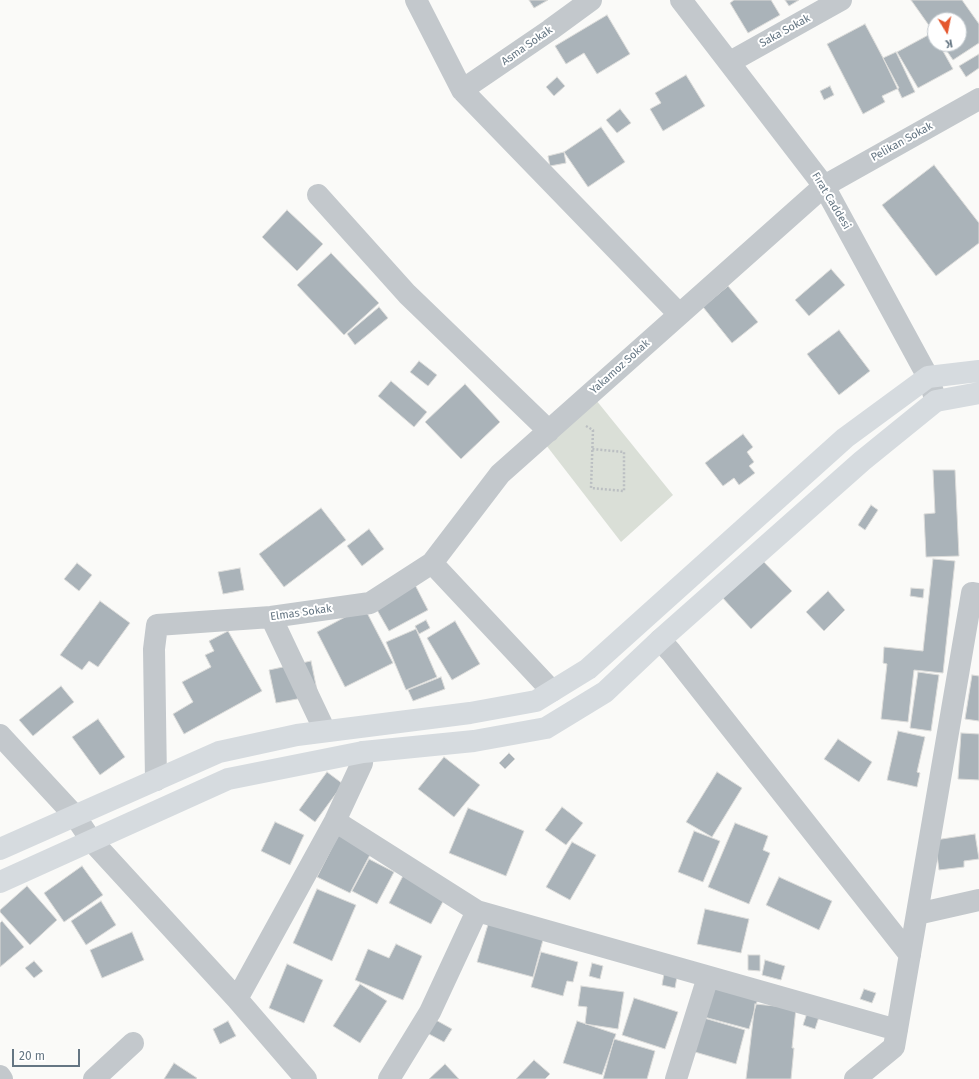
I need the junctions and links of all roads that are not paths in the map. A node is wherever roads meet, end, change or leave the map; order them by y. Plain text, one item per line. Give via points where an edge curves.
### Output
1 (416, 0) edge
2 (590, 0) edge
3 (681, 0) edge
4 (841, 0) edge
5 (730, 62) junction
6 (462, 90) junction
7 (979, 99) edge
8 (824, 186) junction
9 (318, 195) dead end
10 (680, 314) junction
11 (979, 370) edge
12 (928, 376) junction
13 (978, 393) edge
14 (936, 401) junction
15 (549, 431) junction
16 (432, 563) junction
17 (979, 594) edge
18 (271, 618) junction
19 (660, 640) junction
20 (552, 691) junction
21 (325, 731) junction
22 (0, 735) edge
23 (363, 752) junction
24 (156, 780) junction
25 (75, 816) junction
26 (335, 821) junction
27 (91, 840) junction
28 (0, 849) edge
29 (0, 882) edge
30 (979, 900) edge
31 (477, 911) junction
32 (917, 914) junction
33 (910, 955) junction
34 (708, 977) junction
35 (237, 999) junction
36 (897, 1030) junction
37 (134, 1043) dead end
38 (867, 1075) edge
39 (94, 1079) edge
40 (306, 1079) edge
41 (389, 1079) edge
42 (676, 1079) edge

1 - 6 street
2 - 6 street, Asma Sokak
3 - 5 street, Fırat Caddesi
4 - 5 street, Saka Sokak
5 - 8 street, Fırat Caddesi
6 - 10 street
7 - 8 street, Pelikan Sokak
8 - 10 street, Yakamoz Sokak
8 - 12 street, Fırat Caddesi
9 - 15 street via 407,294
10 - 15 street, Yakamoz Sokak
11 - 12 main road
11 - 13 street
12 - 14 street, Fırat Caddesi
12 - 20 main road via 845,438 588,669
13 - 14 main road
14 - 19 main road via 862,461
15 - 16 street, Yakamoz Sokak via 500,474
16 - 18 street, Elmas Sokak via 370,603
16 - 20 street
17 - 32 street via 972,592
18 - 21 street
18 - 24 street, Elmas Sokak via 157,625 154,649
19 - 23 main road via 605,692 546,728 474,741
19 - 33 street
20 - 21 main road via 536,701
21 - 24 main road via 219,752
22 - 25 street
23 - 26 street via 362,763
23 - 27 main road via 228,779
24 - 25 main road
25 - 27 street
25 - 28 main road
26 - 31 street
26 - 35 street
27 - 29 main road
27 - 35 street
30 - 32 street
31 - 34 street
31 - 41 street via 430,1012
32 - 33 street
33 - 36 street
34 - 36 street
34 - 42 street
35 - 40 street
36 - 38 street via 894,1047
37 - 39 street

